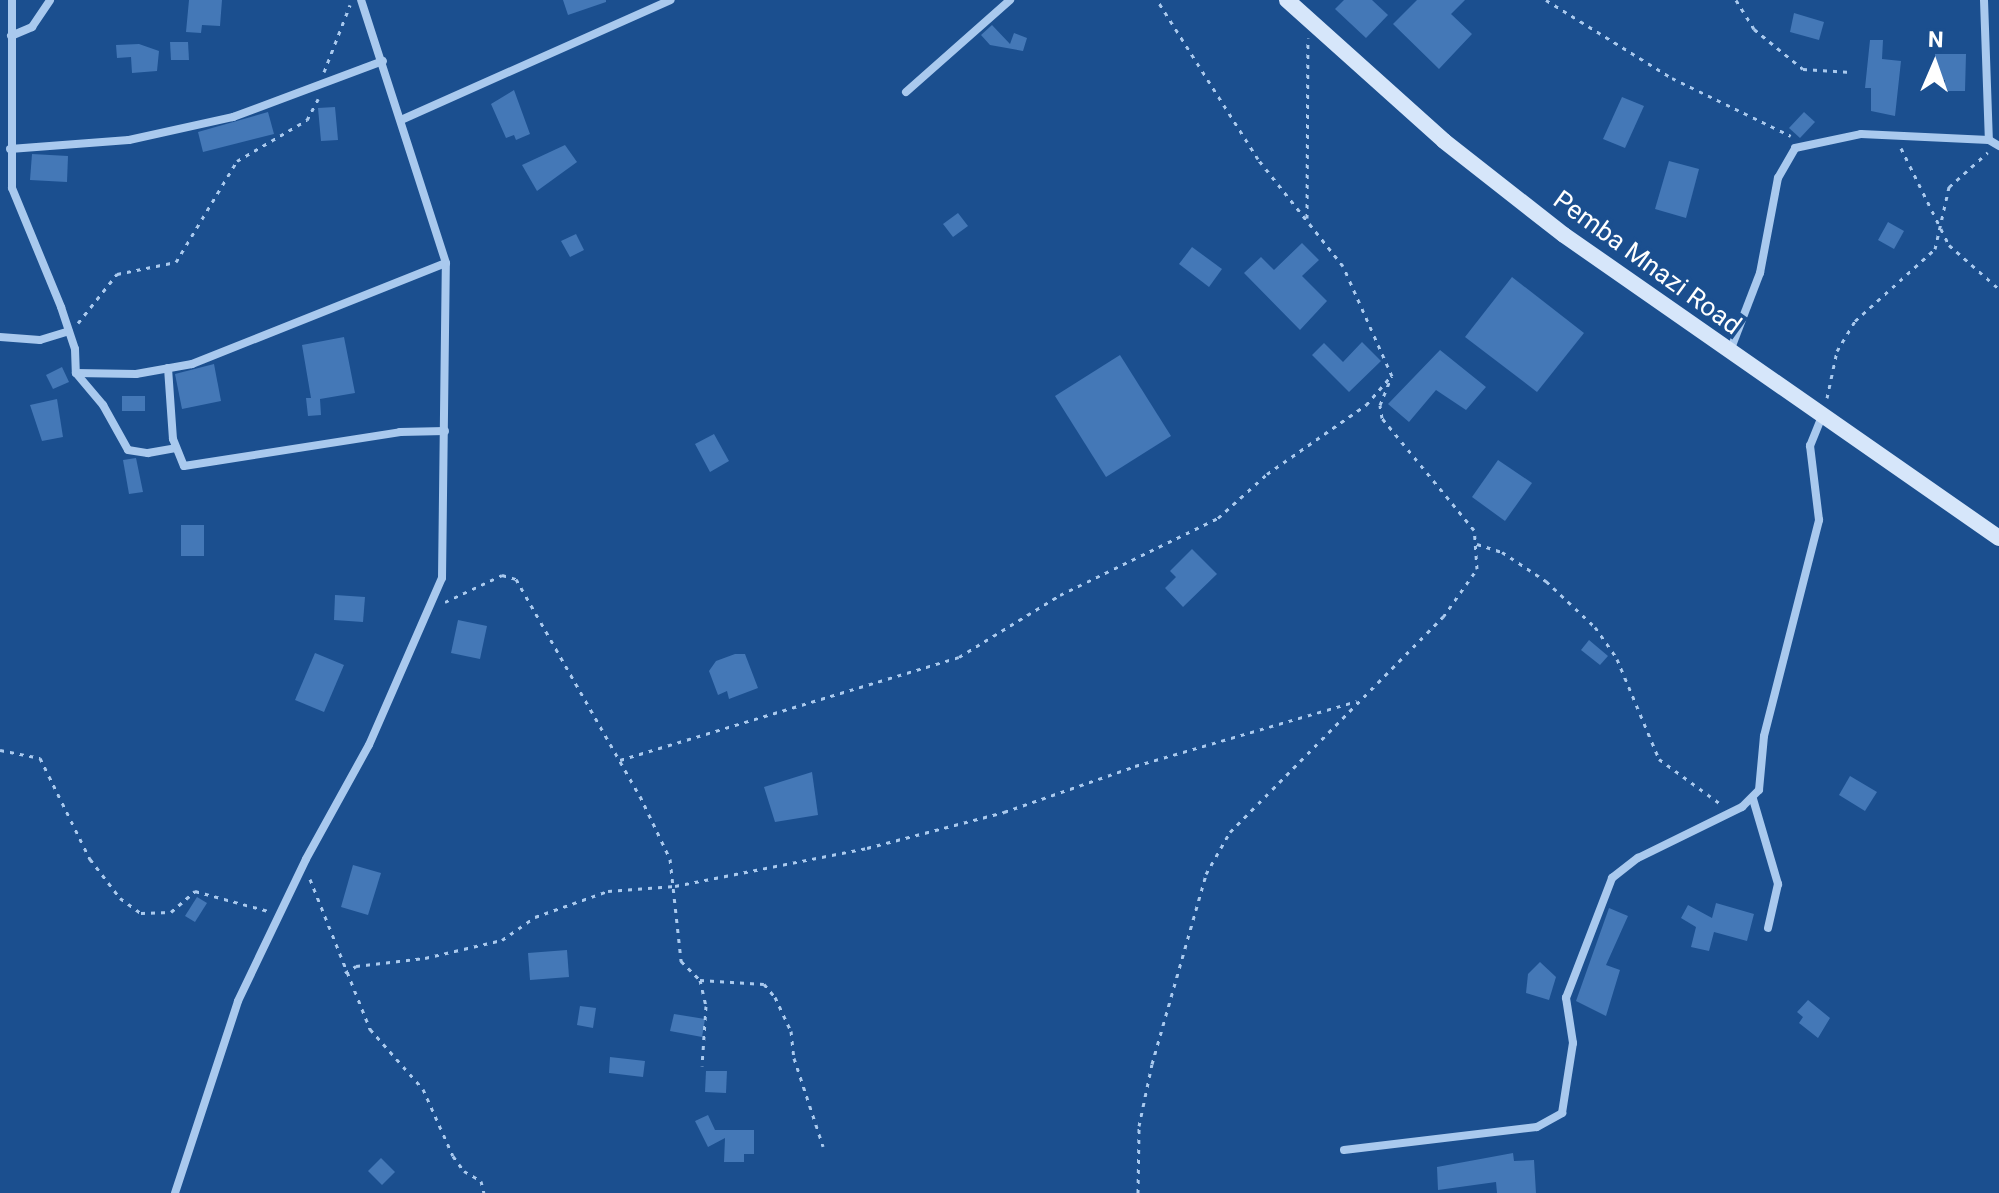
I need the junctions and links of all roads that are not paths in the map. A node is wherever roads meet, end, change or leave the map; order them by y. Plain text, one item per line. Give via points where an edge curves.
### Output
1 (12, 0) edge
2 (50, 0) edge
3 (361, 0) edge
4 (670, 0) edge
5 (1010, 0) edge
6 (1287, 0) edge
7 (1984, 0) edge
8 (11, 36) junction
9 (383, 61) junction
10 (906, 92) dead end
11 (401, 120) junction
12 (1994, 143) edge
13 (10, 149) junction
14 (446, 263) junction
15 (70, 334) junction
16 (0, 337) edge
17 (1729, 353) junction
18 (168, 368) junction
19 (76, 373) junction
20 (1824, 413) junction
21 (445, 431) junction
22 (176, 448) junction
23 (1999, 538) edge
24 (1753, 799) junction
25 (1768, 928) dead end
26 (1344, 1150) dead end
27 (175, 1193) edge

1 - 8 street
2 - 8 street via 32,27
3 - 9 street
4 - 11 street
5 - 10 street
6 - 17 main road, Pemba Mnazi Road via 1444,141
7 - 12 street
8 - 13 street
9 - 11 street
9 - 13 street via 233,117 129,140
11 - 14 street
12 - 17 street via 1861,134 1806,142 1786,160 1778,178 1760,273
13 - 15 street via 15,195
14 - 18 street via 226,353
14 - 21 street
15 - 16 street via 40,340
15 - 19 street
17 - 20 main road, Pemba Mnazi Road
18 - 19 street
18 - 22 street
19 - 22 street via 103,405 128,450
20 - 23 main road, Pemba Mnazi Road
20 - 24 street via 1810,446 1819,520
21 - 22 street via 400,432 184,466
21 - 27 street via 442,578 431,610 369,745 305,860 238,1001
24 - 25 street via 1778,884
24 - 26 street via 1638,858 1607,887 1566,998 1572,1062 1565,1107 1557,1119 1514,1131

